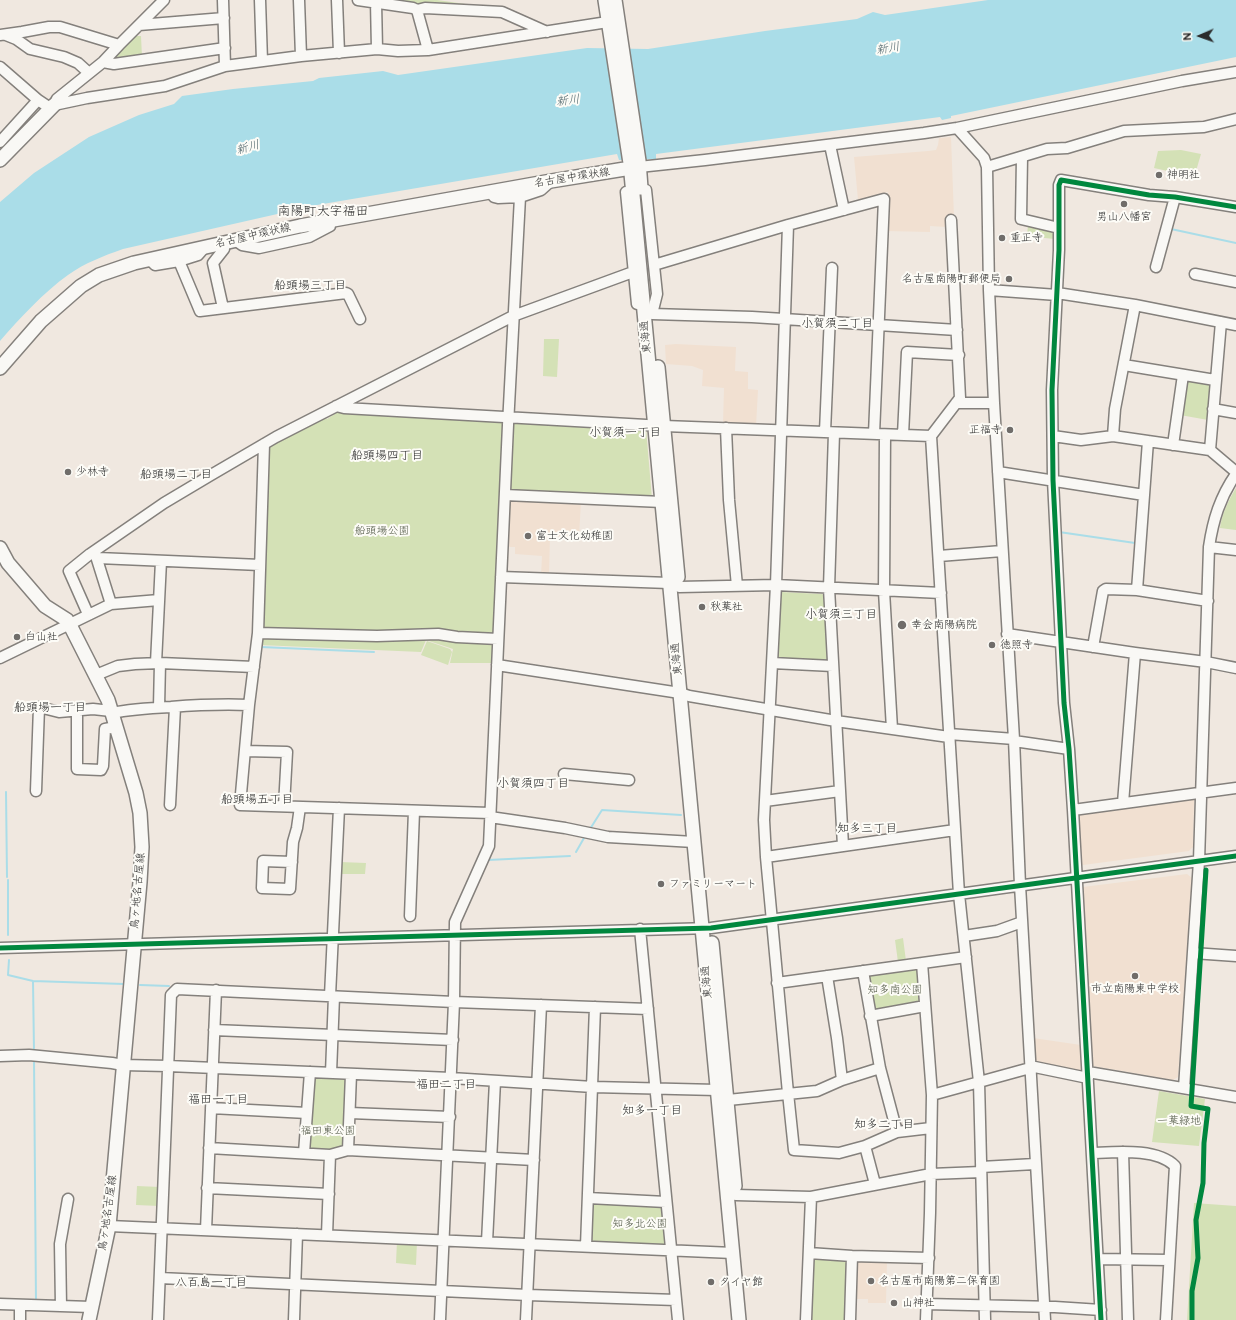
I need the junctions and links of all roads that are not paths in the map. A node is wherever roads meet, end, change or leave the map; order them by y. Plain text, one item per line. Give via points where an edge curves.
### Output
1 (164, 0) edge
2 (223, 0) edge
3 (260, 0) edge
4 (299, 0) edge
5 (337, 0) edge
6 (358, 0) edge
7 (605, 0) edge
8 (615, 0) edge
9 (376, 2) junction
10 (417, 10) junction
11 (224, 18) junction
12 (613, 22) junction
13 (139, 25) junction
14 (547, 32) junction
15 (1, 35) edge
16 (119, 45) junction
17 (225, 48) junction
18 (377, 49) junction
19 (428, 50) junction
20 (339, 53) junction
21 (301, 56) junction
22 (262, 61) junction
23 (103, 62) junction
24 (225, 66) junction
25 (0, 67) edge
26 (1236, 72) edge
27 (89, 73) junction
28 (38, 100) junction
29 (52, 107) junction
30 (1236, 119) edge
31 (956, 128) junction
32 (0, 142) edge
33 (830, 145) junction
34 (1022, 157) junction
35 (0, 160) edge
36 (634, 165) junction
37 (987, 167) junction
38 (551, 181) junction
39 (645, 190) dead end
40 (490, 191) junction
41 (627, 192) dead end
42 (520, 197) junction
43 (1175, 197) junction
44 (1236, 207) edge
45 (844, 210) junction
46 (951, 220) dead end
47 (788, 225) junction
48 (1059, 228) junction
49 (230, 241) junction
50 (205, 247) junction
51 (150, 259) junction
52 (179, 261) junction
53 (654, 265) junction
54 (1156, 267) dead end
55 (832, 268) dead end
56 (633, 272) junction
57 (1195, 274) dead end
58 (1236, 282) edge
59 (989, 290) junction
60 (1057, 294) junction
61 (1135, 305) junction
62 (223, 308) junction
63 (652, 314) junction
64 (513, 316) junction
65 (360, 319) dead end
66 (785, 319) junction
67 (830, 322) junction
68 (1221, 322) junction
69 (1236, 325) edge
70 (879, 326) junction
71 (958, 330) junction
72 (646, 341) junction
73 (959, 355) junction
74 (1124, 365) junction
75 (0, 368) edge
76 (1183, 375) junction
77 (1215, 380) junction
78 (956, 403) junction
79 (994, 403) junction
80 (336, 406) junction
81 (1213, 409) junction
82 (1236, 413) edge
83 (508, 417) junction
84 (659, 425) junction
85 (726, 428) junction
86 (781, 430) junction
87 (830, 432) junction
88 (874, 434) junction
89 (885, 435) junction
90 (903, 435) junction
91 (931, 436) junction
92 (1053, 436) junction
93 (1113, 436) junction
94 (1148, 441) junction
95 (264, 444) junction
96 (1173, 444) junction
97 (1210, 450) junction
98 (998, 472) junction
99 (1236, 473) edge
100 (1053, 480) junction
101 (505, 495) junction
102 (1144, 495) junction
103 (662, 502) junction
104 (1209, 547) junction
105 (0, 548) edge
106 (1236, 550) edge
107 (1002, 551) junction
108 (96, 555) junction
109 (939, 556) junction
110 (161, 561) junction
111 (260, 565) junction
112 (501, 577) junction
113 (674, 585) junction
114 (776, 585) junction
115 (737, 586) junction
116 (829, 588) junction
117 (1137, 590) junction
118 (884, 591) junction
119 (941, 593) junction
120 (159, 600) junction
121 (1208, 601) junction
122 (111, 604) junction
123 (88, 614) junction
124 (69, 623) junction
125 (258, 633) junction
126 (1008, 634) junction
127 (498, 639) junction
128 (1062, 642) junction
129 (1093, 647) junction
130 (1135, 654) junction
131 (0, 658) edge
132 (1206, 662) junction
133 (158, 663) junction
134 (772, 663) junction
135 (497, 665) junction
136 (254, 666) junction
137 (833, 666) junction
138 (1236, 668) edge
139 (96, 675) junction
140 (685, 695) junction
141 (249, 705) junction
142 (159, 707) junction
143 (175, 707) junction
144 (769, 710) junction
145 (77, 711) junction
146 (112, 712) junction
147 (836, 721) junction
148 (116, 727) junction
149 (892, 729) junction
150 (949, 735) junction
151 (1014, 740) junction
152 (1069, 748) junction
153 (245, 750) junction
154 (564, 774) dead end
155 (629, 780) dead end
156 (1236, 788) edge
157 (36, 791) dead end
158 (840, 791) junction
159 (1202, 793) junction
160 (765, 801) junction
161 (1123, 803) junction
162 (170, 805) dead end
163 (284, 806) junction
164 (300, 807) junction
165 (339, 808) junction
166 (1073, 810) junction
167 (414, 811) junction
168 (490, 815) junction
169 (955, 830) junction
170 (694, 842) junction
171 (843, 846) junction
172 (1236, 856) edge
173 (766, 857) junction
174 (1199, 861) junction
175 (292, 862) dead end
176 (1077, 879) junction
177 (1020, 885) junction
178 (959, 894) junction
179 (410, 916) dead end
180 (771, 920) junction
181 (1022, 922) junction
182 (706, 928) junction
183 (640, 930) junction
184 (455, 936) junction
185 (964, 936) junction
186 (332, 939) junction
187 (133, 945) junction
188 (0, 948) edge
189 (1193, 953) junction
190 (1236, 956) edge
191 (966, 957) junction
192 (922, 963) junction
193 (863, 971) junction
194 (827, 976) junction
195 (777, 983) junction
196 (216, 990) junction
197 (332, 996) junction
198 (454, 1002) junction
199 (541, 1005) junction
200 (925, 1006) junction
201 (595, 1007) junction
202 (648, 1009) junction
203 (870, 1016) junction
204 (214, 1030) junction
205 (332, 1035) junction
206 (453, 1040) junction
207 (0, 1056) edge
208 (123, 1065) junction
209 (168, 1066) junction
210 (1030, 1067) junction
211 (212, 1068) junction
212 (880, 1068) junction
213 (310, 1072) junction
214 (331, 1073) junction
215 (351, 1074) junction
216 (1088, 1075) junction
217 (451, 1078) junction
218 (842, 1080) junction
219 (495, 1081) junction
220 (979, 1082) junction
221 (537, 1084) junction
222 (593, 1087) junction
223 (1184, 1088) junction
224 (655, 1089) junction
225 (717, 1090) junction
226 (788, 1093) junction
227 (932, 1095) junction
228 (1236, 1097) edge
229 (728, 1100) junction
230 (211, 1108) junction
231 (350, 1112) junction
232 (307, 1113) junction
233 (450, 1117) junction
234 (931, 1128) junction
235 (897, 1132) junction
236 (865, 1146) junction
237 (209, 1148) junction
238 (348, 1150) junction
239 (1092, 1152) junction
240 (1123, 1152) junction
241 (304, 1153) junction
242 (330, 1154) junction
243 (448, 1155) junction
244 (491, 1158) junction
245 (534, 1160) junction
246 (1035, 1164) junction
247 (981, 1170) junction
248 (931, 1174) junction
249 (875, 1184) junction
250 (207, 1188) junction
251 (328, 1194) junction
252 (736, 1196) junction
253 (811, 1197) junction
254 (588, 1198) junction
255 (68, 1199) dead end
256 (666, 1202) junction
257 (109, 1226) junction
258 (162, 1228) junction
259 (206, 1230) junction
260 (297, 1234) junction
261 (327, 1235) junction
262 (444, 1240) junction
263 (487, 1242) junction
264 (530, 1244) junction
265 (586, 1246) junction
266 (671, 1250) junction
267 (733, 1253) junction
268 (809, 1254) junction
269 (852, 1256) junction
270 (928, 1258) junction
271 (1127, 1258) junction
272 (1098, 1259) junction
273 (1169, 1260) junction
274 (160, 1278) junction
275 (295, 1284) junction
276 (441, 1290) junction
277 (528, 1295) junction
278 (676, 1300) junction
279 (0, 1304) edge
280 (926, 1304) junction
281 (20, 1305) junction
282 (61, 1306) junction
283 (984, 1306) junction
284 (1044, 1307) junction
285 (90, 1314) edge
286 (1101, 1315) edge
287 (20, 1320) edge
288 (158, 1320) edge
289 (294, 1320) edge
290 (440, 1320) edge
291 (526, 1320) edge
292 (678, 1320) edge
293 (739, 1320) edge
294 (748, 1320) edge
295 (806, 1320) edge
296 (850, 1320) edge
297 (926, 1320) edge
298 (985, 1320) edge
299 (1045, 1320) edge
300 (1128, 1320) edge
301 (1166, 1320) edge

1 - 13 street
2 - 11 street
3 - 22 street
4 - 21 street
5 - 20 street
6 - 9 street
7 - 12 main road, 東海通
8 - 12 main road, 東海通
9 - 10 street
9 - 18 street
10 - 14 street via 425,8 502,12
10 - 19 street
11 - 13 street
11 - 17 street
12 - 14 street
12 - 36 main road, 東海通
13 - 16 street
14 - 19 street
15 - 16 street via 60,27
15 - 27 street via 16,39 30,49 78,63
16 - 23 street
17 - 23 street via 114,64
17 - 24 street
18 - 19 street
18 - 20 street
20 - 21 street
21 - 22 street
22 - 24 street
23 - 27 street
24 - 29 street via 165,86 87,98
25 - 28 street
26 - 31 street via 1182,80
27 - 29 street via 57,99
28 - 29 street
28 - 32 street
29 - 35 main road
30 - 34 street via 1204,127 1124,131 1067,148 1047,149
31 - 33 street
31 - 37 street via 984,158
33 - 36 street
33 - 45 street
34 - 37 street
34 - 48 street via 1021,219
36 - 38 main road, 名古屋中環状線
36 - 63 main road, 東海通
36 - 72 main road, 東海通
37 - 59 street
38 - 40 main road, 名古屋中環状線
38 - 42 street via 541,190
39 - 53 street
40 - 42 street via 498,198
40 - 49 main road, 名古屋中環状線
41 - 56 street
42 - 64 street
43 - 44 street
43 - 48 street via 1062,180 1059,184
43 - 54 street
45 - 47 street
45 - 70 street via 884,199
46 - 71 street
47 - 53 street
47 - 66 street
48 - 60 street
49 - 50 main road, 名古屋中環状線
49 - 62 street via 213,263
50 - 51 main road, 名古屋中環状線
50 - 52 street via 198,255
51 - 52 street via 155,265
51 - 75 main road, 名古屋中環状線 via 99,275 81,286 41,321
52 - 62 street via 200,311
53 - 63 street via 657,294
55 - 67 street
56 - 64 street
56 - 72 street via 639,320
57 - 58 street
59 - 60 street
59 - 79 street
60 - 61 street
60 - 92 street via 1052,390
61 - 68 street
61 - 74 street
62 - 65 street via 346,293
63 - 66 street
63 - 84 main road, 東海通
64 - 80 street
64 - 83 street
66 - 67 street
66 - 86 street
67 - 70 street
67 - 87 street
68 - 69 street
68 - 77 street
70 - 71 street
70 - 88 street
71 - 73 street
72 - 84 main road, 東海通
73 - 78 street via 960,398
73 - 90 street via 907,352
74 - 76 street
74 - 93 street via 1115,408
76 - 77 street
76 - 96 street
77 - 81 street
78 - 79 street
78 - 91 street
79 - 98 street
80 - 83 street
80 - 95 street
81 - 82 street
81 - 97 street
83 - 84 street
83 - 101 street
84 - 85 street
84 - 103 main road, 東海通
84 - 113 main road, 東海通
85 - 86 street
85 - 115 street via 729,500
86 - 87 street
86 - 114 street
87 - 88 street
87 - 116 street
88 - 89 street
89 - 90 street
89 - 118 street
90 - 91 street
91 - 109 street
92 - 93 street via 1082,440
92 - 100 street
93 - 94 street
94 - 96 street
94 - 102 street
95 - 108 street via 164,504
95 - 111 street
96 - 97 street
97 - 99 street
98 - 100 street
98 - 107 street
99 - 104 street via 1215,515
100 - 102 street
100 - 128 street
101 - 103 street
101 - 112 street
102 - 117 street
103 - 113 main road, 東海通
104 - 106 street
104 - 121 street
105 - 124 main road, 鳥ヶ地名古屋線 via 8,563 45,606
107 - 109 street
107 - 126 street
108 - 110 street
108 - 122 street
108 - 123 street via 69,571
109 - 119 street
110 - 111 street
110 - 120 street
111 - 125 street
112 - 113 street
112 - 127 street
113 - 115 street
113 - 140 main road, 東海通
114 - 115 street
114 - 116 street
114 - 134 street
116 - 118 street
116 - 137 street
117 - 121 street
117 - 129 street via 1106,588 1103,591
118 - 119 street
118 - 149 street
119 - 150 street
120 - 122 street
120 - 133 street
121 - 132 street
122 - 123 street
123 - 124 street
124 - 131 street
124 - 139 main road, 鳥ヶ地名古屋線
125 - 127 street via 377,636 438,634
125 - 136 street
126 - 128 street
126 - 151 street
127 - 135 street
128 - 129 street
128 - 152 street via 1064,703
129 - 130 street
130 - 132 street
130 - 161 street
132 - 138 street
132 - 159 street
133 - 136 street
133 - 139 street via 118,666
133 - 142 street
134 - 137 street
134 - 144 street
135 - 140 street
135 - 168 street
136 - 141 street
137 - 147 street
139 - 146 main road, 鳥ヶ地名古屋線
140 - 144 street
140 - 170 main road, 東海通
140 - 182 main road, 東海通
141 - 143 street
141 - 153 street
142 - 143 street
142 - 146 street
143 - 162 street
144 - 147 street
144 - 160 street
145 - 146 street via 93,709
145 - 148 street via 77,769 101,770 104,766 105,729
145 - 157 street via 59,712 40,707
146 - 148 main road, 鳥ヶ地名古屋線
147 - 149 street
147 - 158 street
148 - 187 main road, 鳥ヶ地名古屋線 via 140,813 141,853
149 - 150 street
150 - 151 street
150 - 169 street
151 - 152 street
151 - 177 street
152 - 166 street
153 - 163 street via 287,752
153 - 163 street via 240,804
154 - 155 street
156 - 159 street
158 - 160 street
158 - 171 street
159 - 161 street
159 - 174 street
160 - 173 street
161 - 166 street
163 - 164 street
164 - 165 street
164 - 175 street
165 - 167 street
165 - 186 street
166 - 176 street
167 - 168 street
167 - 179 street
168 - 170 street via 608,837
168 - 184 street via 489,846 455,922
169 - 171 street
169 - 178 street
170 - 182 main road, 東海通
171 - 173 street
172 - 174 street
173 - 180 street
174 - 176 street
174 - 189 street
176 - 177 street
176 - 216 street
177 - 178 street
177 - 181 street
178 - 180 street
178 - 185 street
180 - 182 street
180 - 195 street
181 - 185 street via 997,932
181 - 210 street
182 - 183 street
182 - 225 main road, 東海通
182 - 229 main road, 東海通
183 - 184 street
183 - 202 street
184 - 186 street
184 - 198 street
185 - 191 street
186 - 187 street
186 - 197 street
187 - 188 street
187 - 208 main road, 鳥ヶ地名古屋線
189 - 190 street
189 - 223 street
191 - 192 street
191 - 220 street
192 - 193 street
192 - 200 street
193 - 194 street
193 - 203 street
194 - 195 street
194 - 218 street
195 - 226 street
196 - 197 street
196 - 204 street
196 - 209 street via 177,989 172,995
197 - 198 street
197 - 205 street
198 - 199 street
198 - 206 street
199 - 201 street
199 - 221 street
200 - 203 street
200 - 227 street
201 - 202 street
201 - 222 street
202 - 224 street
203 - 212 street
204 - 205 street
204 - 211 street
205 - 206 street
205 - 214 street
206 - 217 street
207 - 208 street via 29,1055
208 - 209 street
208 - 257 main road, 鳥ヶ地名古屋線
209 - 211 street
209 - 258 street
210 - 216 street
210 - 220 street
210 - 246 street
211 - 213 street
211 - 230 street
212 - 218 street
212 - 235 street
213 - 214 street
213 - 232 street
214 - 215 street
215 - 217 street
215 - 231 street
216 - 223 street
216 - 239 street
217 - 219 street
217 - 233 street
218 - 226 street via 816,1091
219 - 221 street
219 - 244 street
220 - 227 street
220 - 247 street
221 - 222 street
221 - 245 street
222 - 224 street
222 - 254 street
223 - 228 street
224 - 225 street
224 - 256 street
225 - 267 main road, 東海通
226 - 229 street
226 - 236 street via 794,1150 839,1153
227 - 234 street
229 - 252 main road, 東海通
230 - 232 street
230 - 237 street
231 - 233 street
231 - 238 street
232 - 241 street
233 - 243 street
234 - 235 street
234 - 248 street
235 - 236 street
236 - 249 street
237 - 241 street
237 - 250 street
238 - 242 street
238 - 243 street
239 - 240 street
239 - 272 street
240 - 271 street
240 - 273 street via 1149,1154 1170,1161 1175,1166
241 - 242 street
242 - 251 street
243 - 244 street
243 - 262 street
244 - 245 street
244 - 263 street
245 - 264 street
246 - 247 street
246 - 284 street
247 - 248 street
247 - 283 street
248 - 249 street
248 - 270 street
249 - 253 street
250 - 251 street
250 - 259 street
251 - 261 street
252 - 253 street
252 - 294 main road, 東海通
253 - 268 street
254 - 256 street
254 - 265 street
255 - 282 street via 60,1244
256 - 266 street
257 - 258 street
257 - 285 main road, 鳥ヶ地名古屋線
258 - 259 street
258 - 274 street
259 - 260 street
260 - 261 street
260 - 275 street
261 - 262 street
262 - 263 street
262 - 276 street
263 - 264 street
264 - 265 street
264 - 277 street
265 - 266 street
266 - 267 street
266 - 278 street
267 - 293 main road, 東海通
268 - 269 street
268 - 295 street
269 - 270 street
269 - 296 street
270 - 280 street
271 - 272 street
271 - 273 street
271 - 300 street
272 - 286 street
273 - 301 street
274 - 275 street
274 - 288 street
275 - 276 street
275 - 289 street
276 - 277 street
276 - 290 street
277 - 278 street
277 - 291 street
278 - 292 street
279 - 281 street
280 - 283 street
280 - 297 street
281 - 282 street
281 - 287 street
282 - 285 street
283 - 284 street
283 - 298 street
284 - 286 street
284 - 299 street

